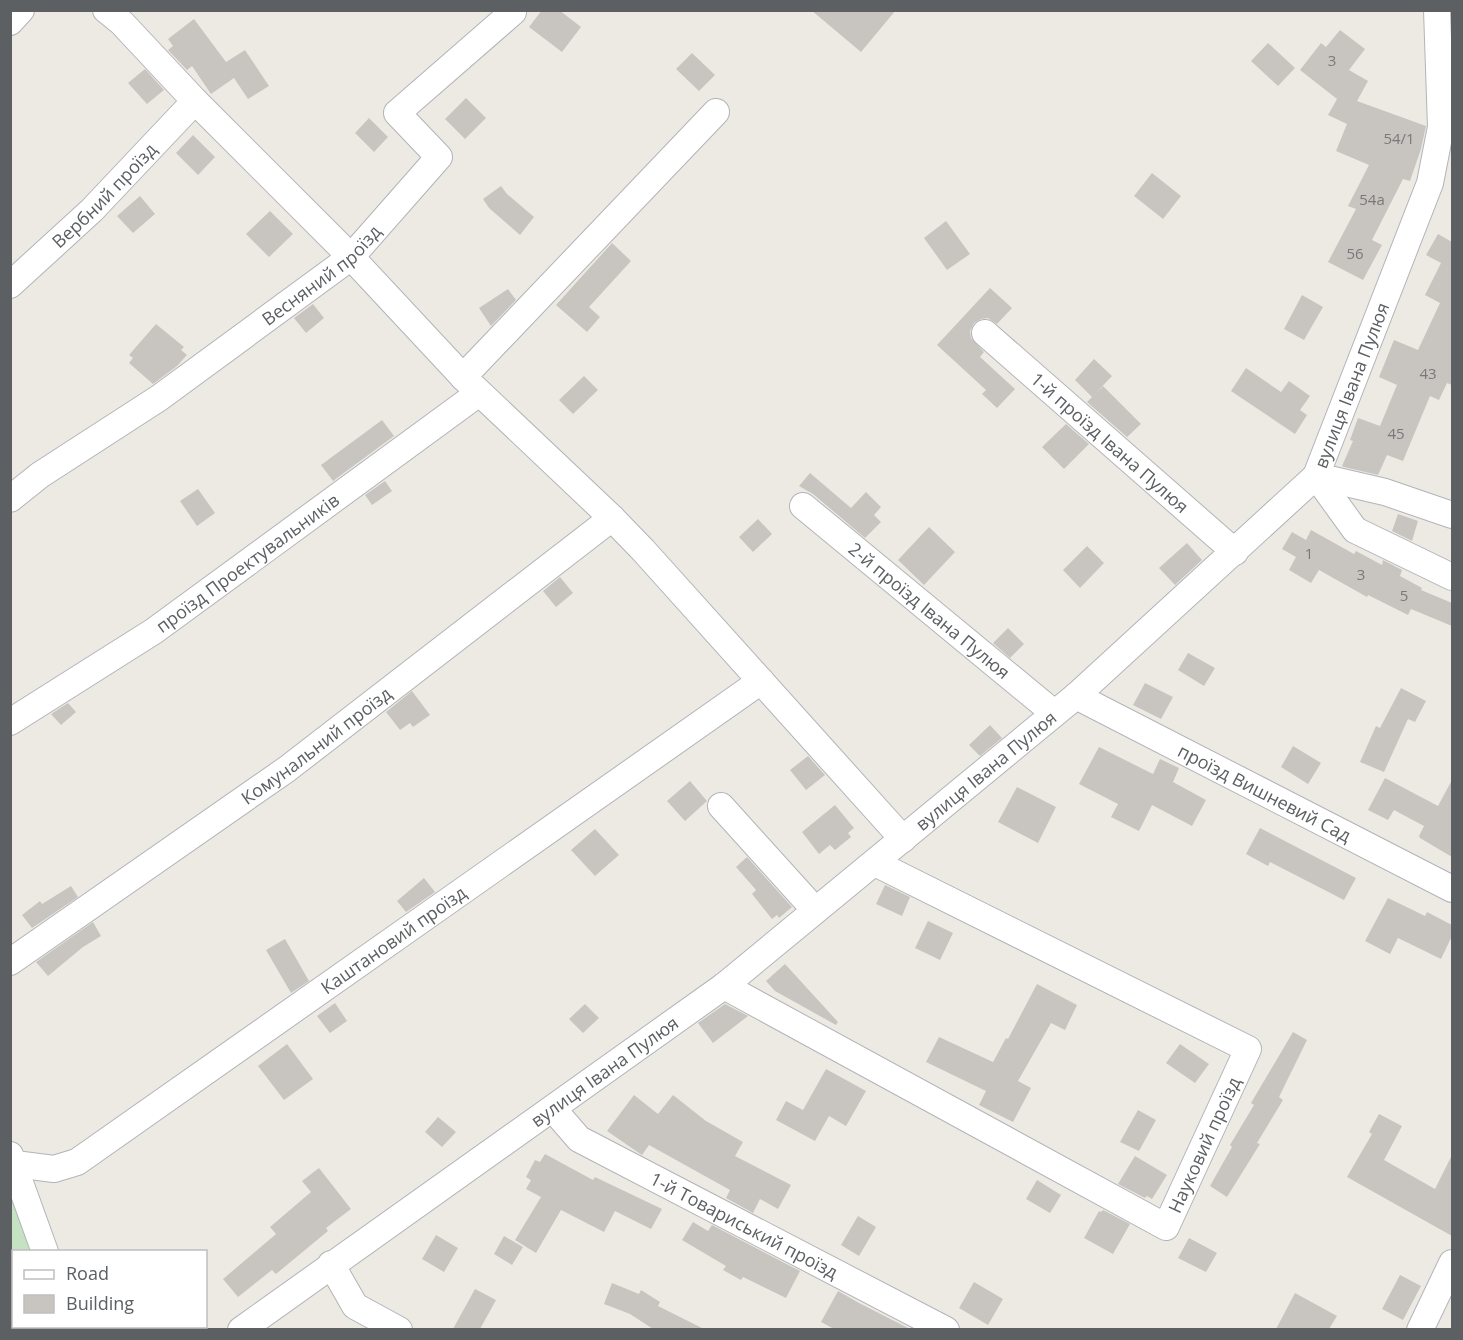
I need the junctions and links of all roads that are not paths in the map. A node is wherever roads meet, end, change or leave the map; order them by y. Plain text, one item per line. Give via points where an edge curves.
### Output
1 (21, 10) edge
2 (106, 10) edge
3 (1437, 10) edge
4 (513, 12) dead end
5 (10, 22) edge
6 (195, 101) junction
7 (716, 112) dead end
8 (351, 257) junction
9 (10, 285) edge
10 (985, 333) dead end
11 (471, 385) junction
12 (1316, 476) junction
13 (10, 500) edge
14 (803, 506) dead end
15 (1452, 515) edge
16 (612, 518) junction
17 (1235, 552) junction
18 (1452, 577) edge
19 (761, 681) junction
20 (1077, 696) junction
21 (1054, 713) junction
22 (10, 722) edge
23 (721, 806) dead end
24 (903, 839) junction
25 (875, 863) junction
26 (1452, 889) edge
27 (815, 910) junction
28 (10, 962) edge
29 (724, 986) junction
30 (553, 1109) junction
31 (13, 1159) edge
32 (45, 1250) edge
33 (1452, 1263) edge
34 (331, 1264) junction
35 (241, 1329) edge
36 (399, 1329) edge
37 (946, 1329) edge
38 (1420, 1329) edge

1 - 5 street
2 - 6 street
3 - 12 street, вулиця Івана Пулюя via 1441,127 1430,183
4 - 8 street, Весняний проїзд via 397,113 439,157
6 - 8 street
6 - 9 street, Вербний проїзд via 92,210
7 - 11 street, проїзд Проектувальників
8 - 11 street
8 - 13 street, Весняний проїзд via 159,398 40,475
10 - 17 street, 1-й проїзд Івана Пулюя
11 - 16 street
11 - 22 street, проїзд Проектувальників via 154,631
12 - 15 street via 1385,492
12 - 17 street, вулиця Івана Пулюя
12 - 18 street via 1355,530
14 - 21 street, 2-й проїзд Івана Пулюя
16 - 19 street
16 - 28 street, Комунальний проїзд via 287,769
17 - 20 street, вулиця Івана Пулюя
19 - 24 street
19 - 31 street, Каштановий проїзд via 77,1162 54,1169
20 - 21 street, вулиця Івана Пулюя
20 - 26 street, проїзд Вишневий Сад
21 - 24 street, вулиця Івана Пулюя
23 - 27 street
24 - 25 street, вулиця Івана Пулюя
25 - 27 street, вулиця Івана Пулюя
25 - 29 street, Науковий проїзд via 1248,1049 1166,1227
27 - 29 street, вулиця Івана Пулюя
29 - 30 street, вулиця Івана Пулюя
30 - 34 street, вулиця Івана Пулюя
30 - 37 street, 1-й Товариський проїзд via 579,1139
31 - 32 street
33 - 38 street
34 - 35 street, вулиця Івана Пулюя
34 - 36 street via 355,1306

